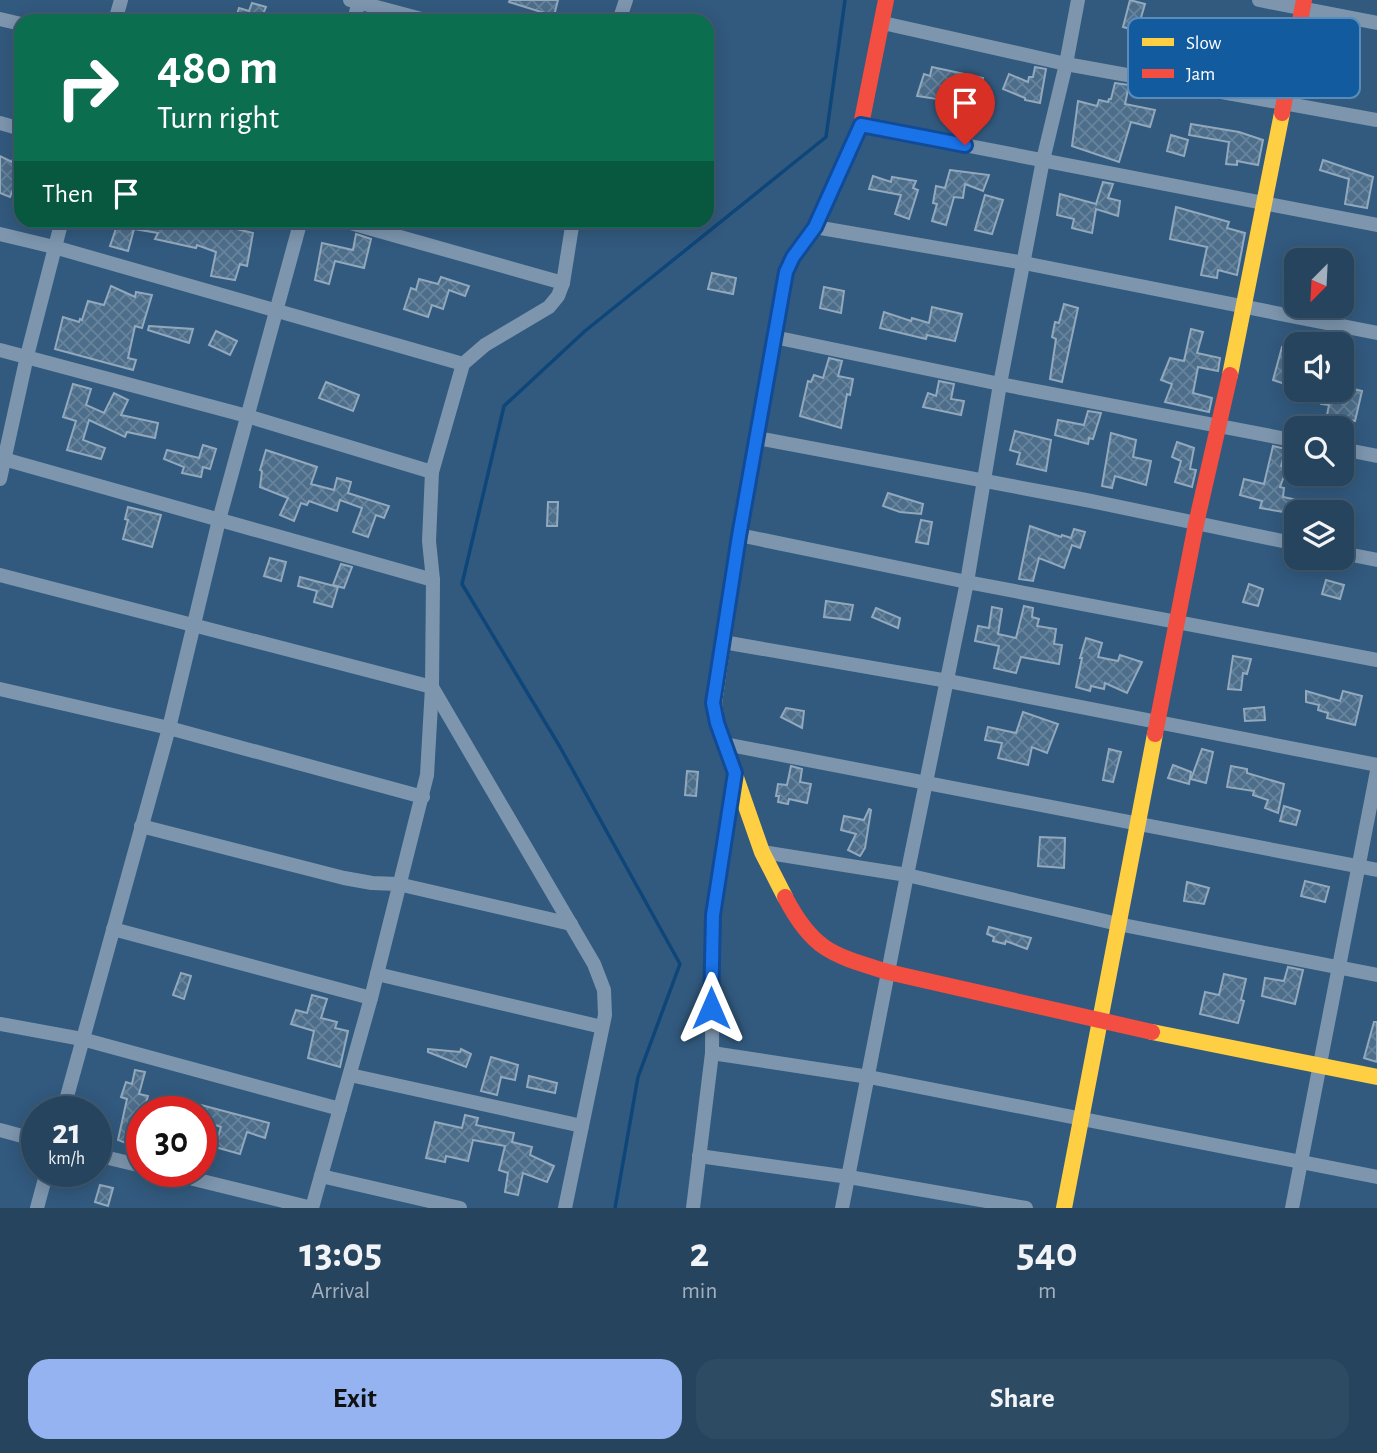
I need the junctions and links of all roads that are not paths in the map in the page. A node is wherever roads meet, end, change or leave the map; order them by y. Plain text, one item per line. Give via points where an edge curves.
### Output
1 (886, 0) edge
2 (1078, 0) edge
3 (1259, 0) edge
4 (356, 1) edge
5 (1304, 4) edge
6 (403, 14) edge
7 (1358, 18) edge
8 (1360, 19) edge
9 (883, 23) junction
10 (1377, 23) edge
11 (1066, 64) junction
12 (1128, 75) edge
13 (1257, 98) edge
14 (1286, 98) edge
15 (1285, 103) junction
16 (1377, 120) edge
17 (861, 125) junction
18 (1043, 160) junction
19 (1264, 204) junction
20 (1377, 225) edge
21 (815, 227) junction
22 (60, 228) edge
23 (299, 228) edge
24 (368, 228) edge
25 (572, 228) edge
26 (0, 234) edge
27 (54, 247) junction
28 (1024, 263) junction
29 (563, 283) junction
30 (1244, 308) junction
31 (277, 312) junction
32 (1377, 333) edge
33 (774, 337) junction
34 (0, 350) edge
35 (27, 356) junction
36 (463, 364) junction
37 (1000, 384) junction
38 (247, 416) junction
39 (1220, 427) junction
40 (758, 438) junction
41 (1284, 439) edge
42 (1354, 451) edge
43 (1377, 456) edge
44 (2, 458) edge
45 (432, 472) junction
46 (0, 479) edge
47 (985, 480) junction
48 (219, 520) junction
49 (1196, 524) junction
50 (739, 536) junction
51 (1284, 541) edge
52 (1354, 555) edge
53 (1377, 559) edge
54 (0, 575) edge
55 (433, 580) junction
56 (967, 582) junction
57 (1177, 622) junction
58 (195, 625) junction
59 (723, 642) junction
60 (1377, 660) edge
61 (948, 681) junction
62 (432, 687) junction
63 (0, 689) edge
64 (1157, 723) junction
65 (169, 728) junction
66 (725, 744) junction
67 (1377, 765) edge
68 (1377, 771) edge
69 (735, 773) junction
70 (927, 783) junction
71 (424, 797) junction
72 (1138, 825) junction
73 (141, 826) junction
74 (762, 852) junction
75 (1359, 867) junction
76 (1377, 870) edge
77 (907, 875) junction
78 (398, 884) junction
79 (571, 924) junction
80 (1118, 925) junction
81 (113, 929) junction
82 (1339, 968) junction
83 (888, 972) junction
84 (377, 974) junction
85 (1377, 975) edge
86 (371, 998) junction
87 (1099, 1021) junction
88 (0, 1024) edge
89 (602, 1027) junction
90 (82, 1039) junction
91 (712, 1052) junction
92 (1321, 1066) junction
93 (350, 1075) junction
94 (869, 1077) junction
95 (1377, 1077) edge
96 (68, 1096) edge
97 (340, 1109) junction
98 (1081, 1117) junction
99 (582, 1126) junction
100 (0, 1130) edge
101 (21, 1136) edge
102 (699, 1156) junction
103 (1301, 1163) junction
104 (321, 1176) junction
105 (849, 1177) junction
106 (1377, 1177) edge
107 (217, 1185) edge
108 (43, 1187) edge
109 (37, 1208) edge
110 (460, 1208) edge
111 (565, 1208) edge
112 (693, 1208) edge
113 (842, 1208) edge
114 (1026, 1208) edge
115 (1064, 1208) edge
116 (1292, 1208) edge

1 - 9 street
2 - 11 street
3 - 5 street
4 - 6 street
5 - 7 street
8 - 10 street
9 - 11 street
9 - 17 street
11 - 12 street
11 - 18 street
13 - 15 street
14 - 15 street
15 - 16 street
15 - 19 street
17 - 18 street
17 - 21 street
18 - 19 street
18 - 28 street
19 - 20 street
19 - 30 street
21 - 28 street
21 - 33 street via 786,272
22 - 27 street
23 - 31 street
24 - 29 street
25 - 29 street
26 - 27 street
27 - 31 street
27 - 35 street
28 - 30 street
28 - 37 street
29 - 36 street via 549,307 485,345
30 - 32 street
30 - 39 street
31 - 36 street
31 - 38 street
33 - 37 street
33 - 40 street
34 - 35 street
35 - 38 street
35 - 44 street
36 - 45 street
37 - 39 street
37 - 47 street
38 - 45 street
38 - 48 street
39 - 41 street
39 - 49 street
40 - 47 street
40 - 50 street
42 - 43 street
44 - 46 street
44 - 48 street
45 - 55 street via 429,541
47 - 49 street
47 - 56 street
48 - 55 street
48 - 58 street
49 - 51 street
49 - 57 street
50 - 56 street
50 - 59 street
52 - 53 street
54 - 58 street
55 - 62 street
56 - 57 street
56 - 61 street
57 - 60 street
57 - 64 street
58 - 62 street
58 - 65 street
59 - 61 street
59 - 66 street via 713,703
61 - 64 street
61 - 70 street
62 - 71 street
62 - 79 street
63 - 65 street
64 - 67 street
64 - 72 street
65 - 71 street
65 - 73 street
66 - 69 street
66 - 70 street
68 - 75 street
69 - 74 street
69 - 91 street via 713,915
70 - 72 street
70 - 77 street
71 - 78 street
72 - 75 street
72 - 80 street
73 - 78 street via 344,878
73 - 81 street
74 - 77 street
74 - 83 street via 798,922 818,944 845,959
75 - 76 street
75 - 82 street
77 - 80 street
77 - 83 street
78 - 79 street
78 - 84 street
79 - 89 street via 604,989
80 - 82 street
80 - 87 street
81 - 86 street
81 - 90 street
82 - 85 street
82 - 92 street
83 - 87 street
83 - 94 street
84 - 86 street
84 - 89 street
86 - 93 street
87 - 92 street
87 - 98 street
88 - 90 street
89 - 99 street
90 - 96 street
90 - 97 street
91 - 94 street
91 - 102 street
92 - 95 street
92 - 103 street
93 - 97 street
93 - 99 street
94 - 98 street
94 - 105 street
97 - 104 street
98 - 103 street
98 - 115 street
99 - 111 street
100 - 101 street
102 - 105 street
102 - 112 street
103 - 106 street
103 - 116 street
104 - 107 street via 312,1208
104 - 110 street
105 - 113 street
105 - 114 street
108 - 109 street

